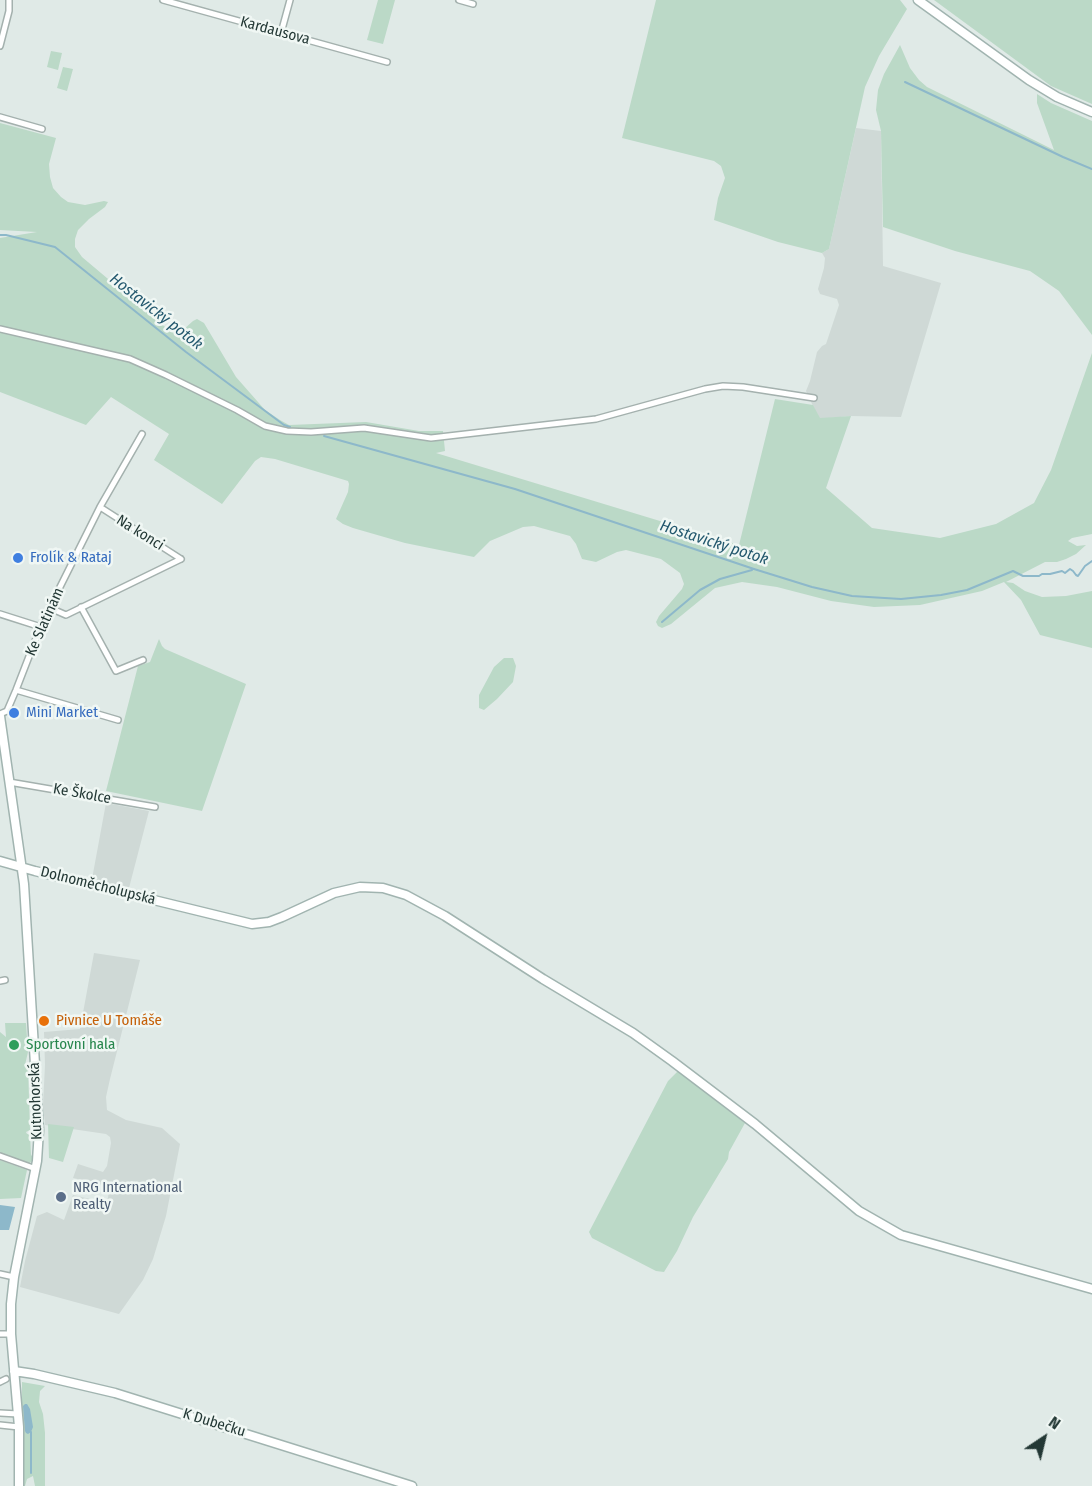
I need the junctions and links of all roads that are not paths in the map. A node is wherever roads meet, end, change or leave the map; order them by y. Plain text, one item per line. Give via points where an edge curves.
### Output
1 (9, 0) edge
2 (163, 0) edge
3 (290, 0) edge
4 (459, 0) edge
5 (918, 0) edge
6 (472, 4) dead end
7 (281, 33) junction
8 (0, 46) edge
9 (387, 62) dead end
10 (1092, 112) edge
11 (0, 117) edge
12 (42, 129) dead end
13 (0, 329) edge
14 (814, 398) dead end
15 (142, 434) dead end
16 (100, 507) junction
17 (81, 607) junction
18 (50, 608) junction
19 (0, 614) edge
20 (41, 627) junction
21 (143, 660) dead end
22 (16, 690) junction
23 (0, 715) edge
24 (117, 720) dead end
25 (9, 782) junction
26 (155, 807) dead end
27 (0, 861) edge
28 (21, 867) junction
29 (0, 1156) edge
30 (36, 1169) junction
31 (0, 1274) edge
32 (14, 1278) junction
33 (1092, 1289) edge
34 (0, 1334) edge
35 (10, 1334) junction
36 (14, 1371) junction
37 (0, 1414) edge
38 (18, 1414) junction
39 (0, 1425) edge
40 (19, 1427) junction
41 (19, 1486) edge
42 (412, 1486) edge

1 - 8 street
2 - 7 street, Kardausova
3 - 7 street
4 - 6 street
5 - 10 street via 1029,81
7 - 9 street, Kardausova
11 - 12 street
13 - 14 street via 129,359 265,426 286,431 364,428 431,438 596,419 723,386
15 - 16 street, Ke Slatinám
16 - 17 street, Na konci via 181,559
16 - 18 street, Ke Slatinám
17 - 18 street via 66,615
17 - 21 street via 116,671
18 - 20 street, Ke Slatinám
19 - 20 street
20 - 22 street, Ke Slatinám
22 - 23 street, Ke Slatinám via 7,711
22 - 24 street
23 - 25 street, Kutnohorská
25 - 26 street, Ke Školce
25 - 28 street, Kutnohorská
27 - 28 street, Dolnoměcholupská
28 - 30 street, Kutnohorská via 39,1123
28 - 33 street, Dolnoměcholupská via 261,924 334,893 360,887 406,895 633,1033 755,1124 859,1211 885,1226 901,1235
29 - 30 street
30 - 32 street, Kutnohorská
31 - 32 street
32 - 35 street, Kutnohorská
34 - 35 street
35 - 36 street, Kutnohorská
36 - 38 street, Kutnohorská
36 - 42 street, K Dubečku via 115,1393
37 - 38 street
37 - 39 street
38 - 40 street, Kutnohorská
39 - 40 street
40 - 41 street, Kutnohorská

